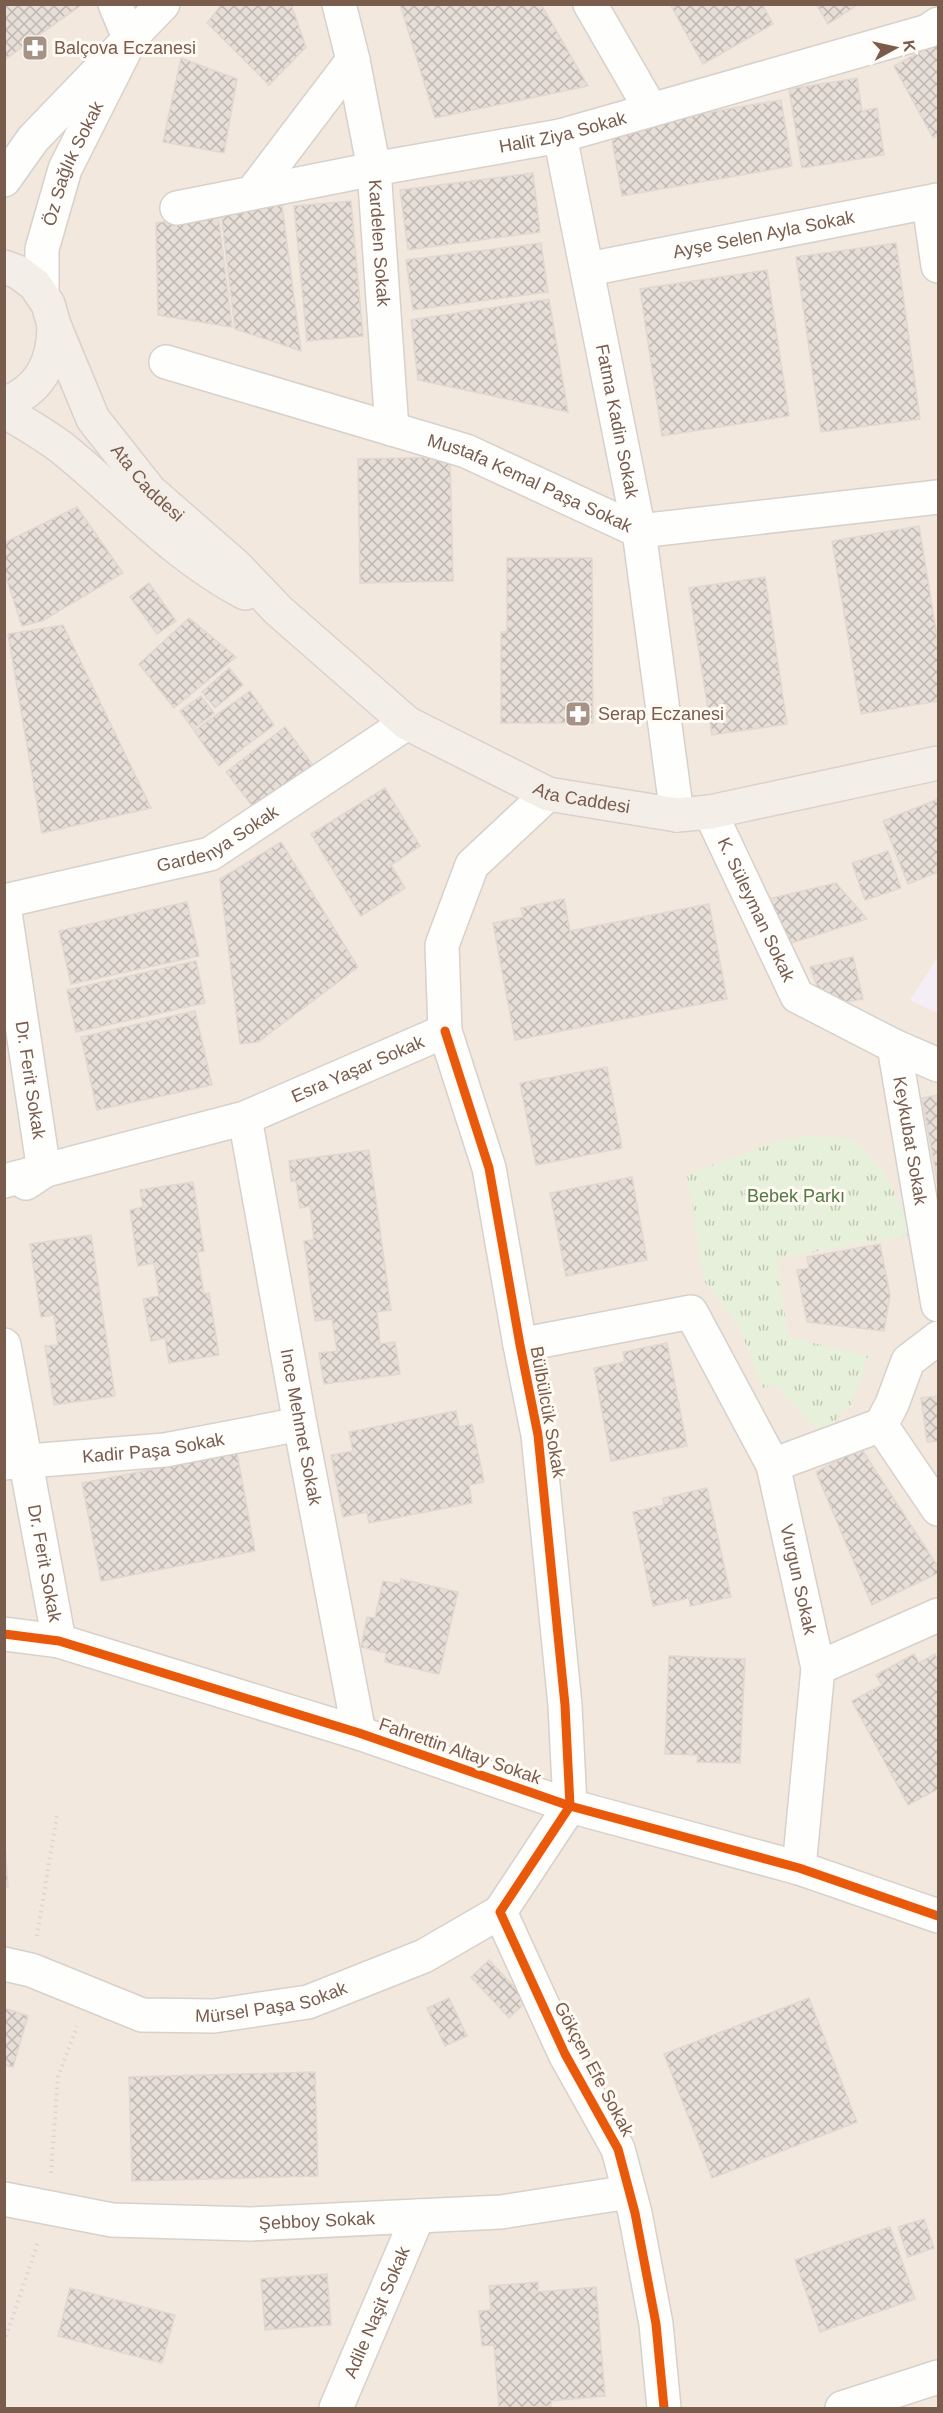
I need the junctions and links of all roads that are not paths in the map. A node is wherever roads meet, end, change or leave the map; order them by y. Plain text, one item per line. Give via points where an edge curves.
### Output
1 (115, 4) edge
2 (163, 4) edge
3 (339, 4) edge
4 (590, 4) edge
5 (939, 24) edge
6 (130, 40) junction
7 (354, 60) junction
8 (650, 108) junction
9 (560, 136) junction
10 (374, 169) junction
11 (4, 180) edge
12 (252, 193) junction
13 (934, 202) edge
14 (177, 208) dead end
15 (939, 266) edge
16 (4, 267) edge
17 (589, 269) junction
18 (42, 294) junction
19 (54, 326) junction
20 (165, 362) dead end
21 (4, 404) edge
22 (4, 410) edge
23 (392, 429) junction
24 (939, 497) edge
25 (639, 531) junction
26 (279, 611) junction
27 (407, 723) junction
28 (939, 763) edge
29 (548, 794) junction
30 (710, 812) junction
31 (677, 815) junction
32 (4, 901) edge
33 (4, 906) edge
34 (445, 1031) junction
35 (894, 1046) junction
36 (939, 1065) edge
37 (245, 1118) junction
38 (44, 1171) junction
39 (4, 1181) edge
40 (4, 1198) edge
41 (939, 1305) edge
42 (939, 1338) edge
43 (4, 1345) edge
44 (520, 1345) junction
45 (300, 1424) junction
46 (881, 1425) junction
47 (15, 1462) edge
48 (773, 1465) junction
49 (939, 1509) edge
50 (939, 1615) edge
51 (4, 1634) edge
52 (59, 1641) junction
53 (818, 1668) junction
54 (359, 1733) junction
55 (570, 1806) junction
56 (799, 1868) junction
57 (500, 1912) junction
58 (939, 1916) edge
59 (18, 1967) edge
60 (629, 2192) junction
61 (4, 2199) edge
62 (418, 2216) junction
63 (939, 2377) edge
64 (336, 2409) edge
65 (664, 2409) edge
66 (842, 2409) edge

1 - 6 street
2 - 6 street, Öz Sağlık Sokak
3 - 7 street, Kardelen Sokak
4 - 8 street
5 - 8 street, Halit Ziya Sokak via 928,31
6 - 11 street, Öz Sağlık Sokak via 33,140
6 - 18 street, Öz Sağlık Sokak via 65,169 42,249
7 - 10 street, Kardelen Sokak
7 - 12 street
8 - 9 street, Halit Ziya Sokak
9 - 10 street, Halit Ziya Sokak
9 - 17 street, Fatma Kadin Sokak
10 - 12 street, Halit Ziya Sokak
10 - 23 street, Kardelen Sokak
12 - 14 street, Halit Ziya Sokak
13 - 15 street
13 - 17 street, Ayşe Selen Ayla Sokak
16 - 18 main road, Ata Caddesi via 18,272
17 - 25 street, Fatma Kadin Sokak
18 - 19 main road, Ata Caddesi
19 - 21 main road, Ata Caddesi via 48,368 35,386
19 - 26 main road, Ata Caddesi via 93,419 150,492 236,566
20 - 23 street, Mustafa Kemal Paşa Sokak
22 - 26 main road, Ata Caddesi via 61,448 156,533 213,576
23 - 25 street, Mustafa Kemal Paşa Sokak via 466,451
24 - 25 street, Mustafa Kemal Paşa Sokak
25 - 31 street, Fatma Kadin Sokak
26 - 27 main road, Ata Caddesi
27 - 29 main road, Ata Caddesi
27 - 32 street, Gardenya Sokak via 210,854
28 - 30 main road, Ata Caddesi
29 - 31 main road, Ata Caddesi
29 - 34 street, Esra Yaşar Sokak via 472,865 442,945
30 - 31 main road, Ata Caddesi
30 - 35 street, K. Süleyman Sokak via 797,996
33 - 38 street, Dr. Ferit Sokak
34 - 37 street, Esra Yaşar Sokak
34 - 44 street, Bülbülcük Sokak via 489,1168
35 - 36 street, K. Süleyman Sokak
35 - 41 street, Keykubat Sokak
37 - 38 street, Esra Yaşar Sokak
37 - 45 street, Ince Mehmet Sokak
38 - 39 street, Esra Yaşar Sokak
38 - 40 street
42 - 46 street via 908,1361
43 - 47 street, Dr. Ferit Sokak
44 - 48 street, Vurgun Sokak via 692,1312
44 - 55 street, Bülbülcük Sokak via 538,1435 565,1705
45 - 47 street, Kadir Paşa Sokak via 165,1450
45 - 54 street, Ince Mehmet Sokak
46 - 48 street
46 - 49 street
47 - 52 street, Dr. Ferit Sokak
48 - 53 street, Vurgun Sokak
50 - 53 street
51 - 52 street, Fahrettin Altay Sokak
52 - 54 street, Fahrettin Altay Sokak
53 - 56 street, Vurgun Sokak
54 - 55 street, Fahrettin Altay Sokak
55 - 56 street, Fahrettin Altay Sokak
55 - 57 street
56 - 58 street, Fahrettin Altay Sokak
57 - 59 street, Mürsel Paşa Sokak via 424,1956 308,2002 214,2016 142,2015
57 - 60 street, Gökçen Efe Sokak via 565,2054 618,2149
60 - 62 street, Şebboy Sokak via 501,2212
60 - 65 street, Gökçen Efe Sokak via 656,2324
61 - 62 street, Şebboy Sokak via 112,2220 251,2224
62 - 64 street, Adile Naşit Sokak
63 - 66 street

